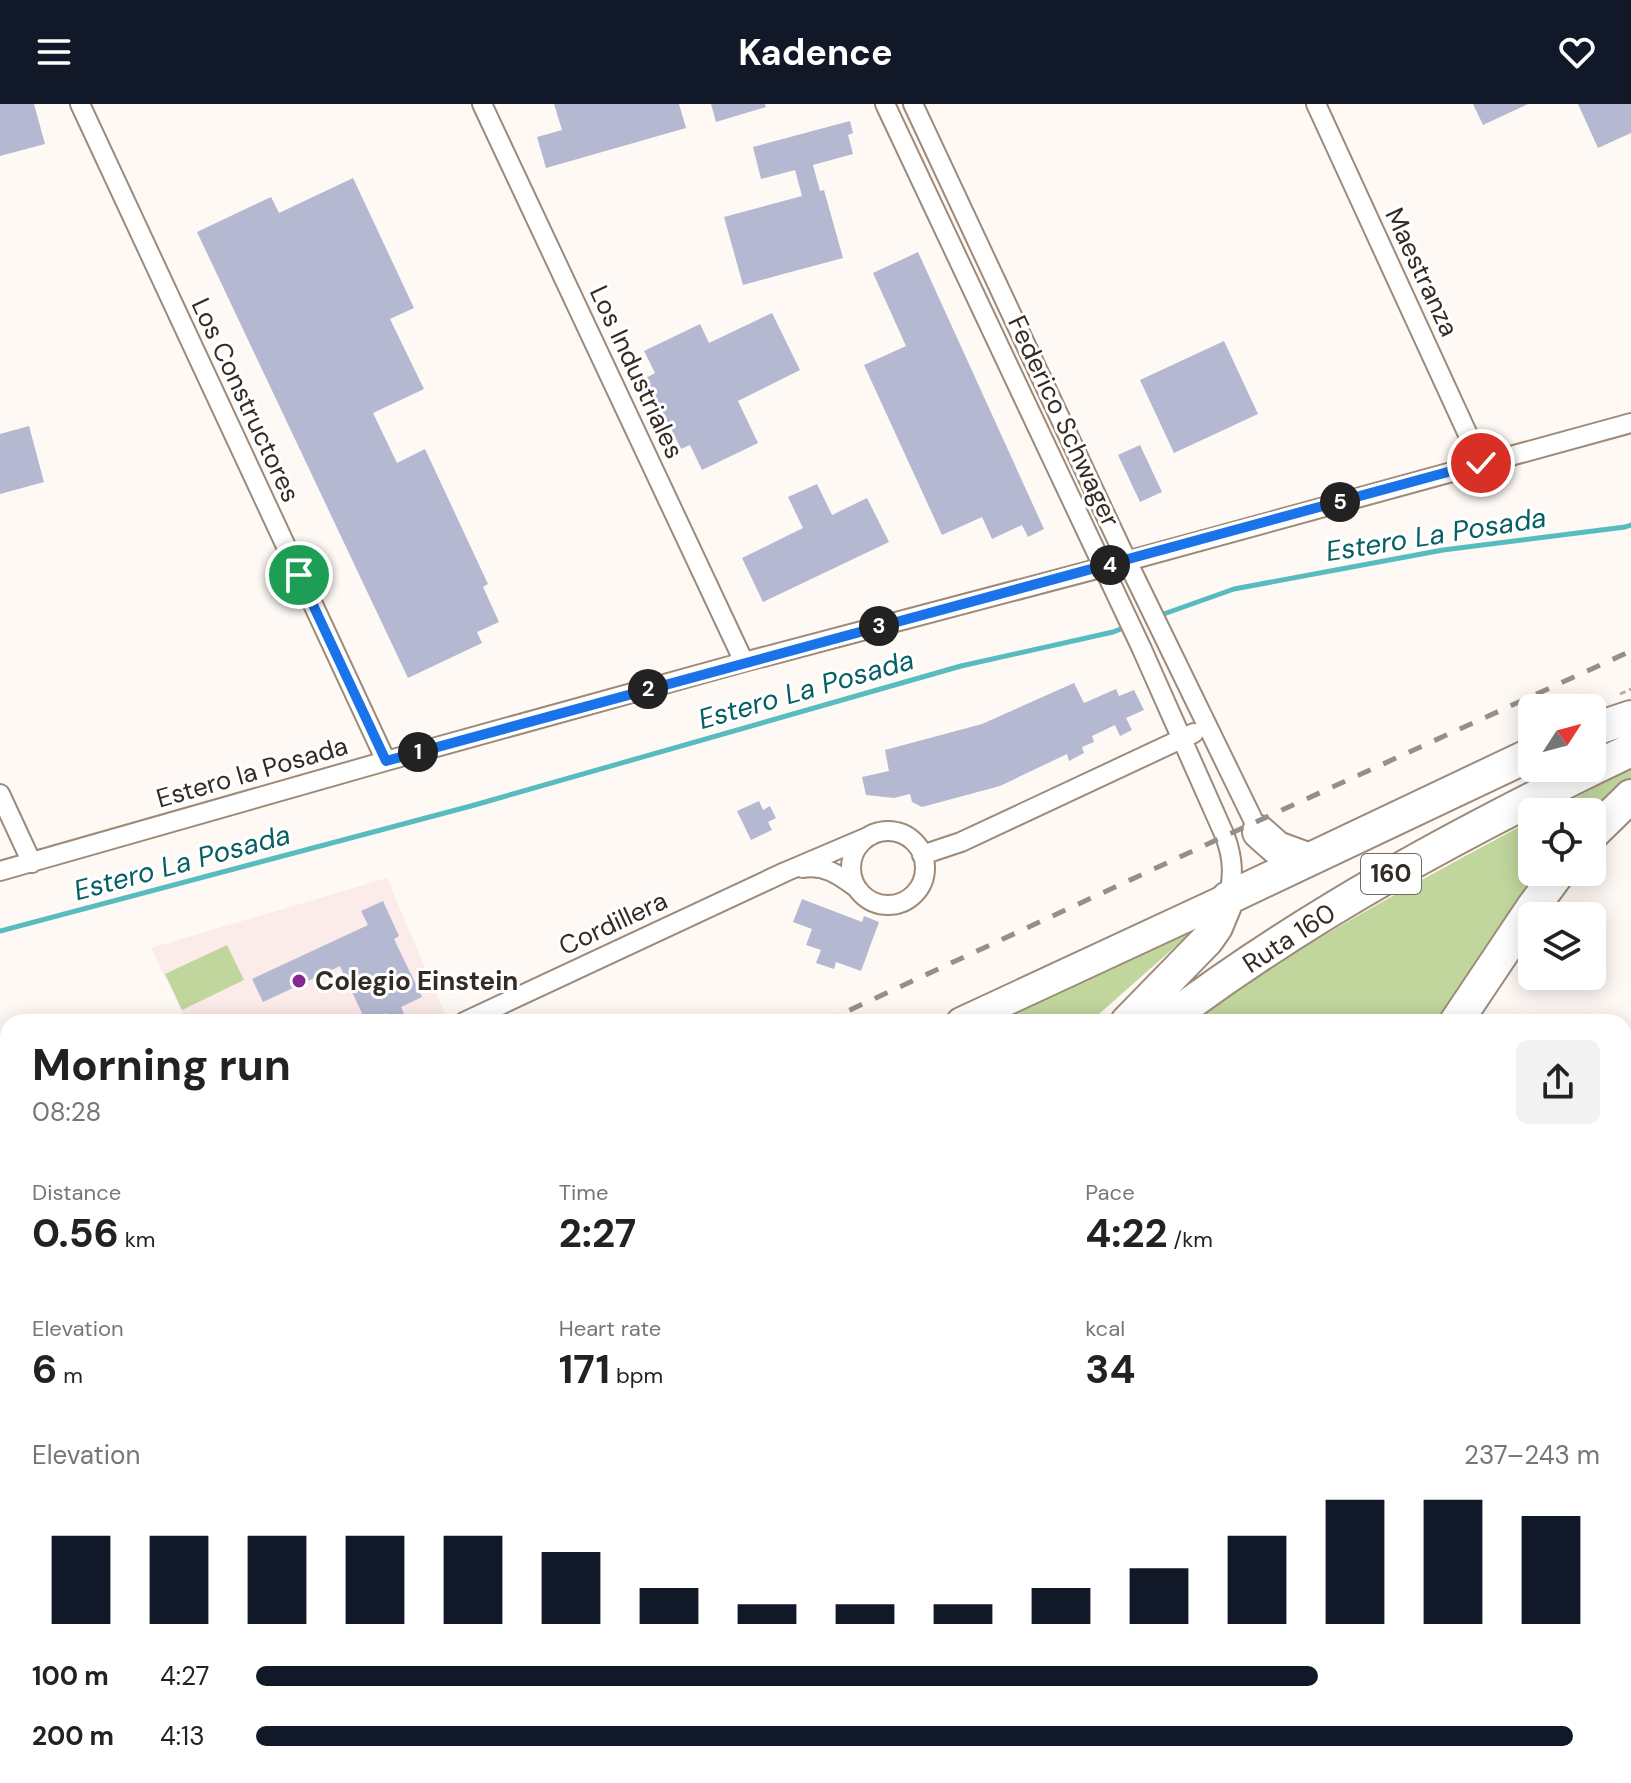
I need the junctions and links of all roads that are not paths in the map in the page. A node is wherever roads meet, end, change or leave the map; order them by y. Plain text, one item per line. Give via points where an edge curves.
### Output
1 (80, 104) edge
2 (482, 104) edge
3 (885, 104) edge
4 (913, 104) edge
5 (1316, 104) edge
6 (952, 188) junction
7 (928, 196) junction
8 (1040, 373) junction
9 (1017, 381) junction
10 (1631, 423) edge
11 (1481, 463) junction
12 (1127, 561) junction
13 (1103, 567) junction
14 (744, 662) junction
15 (1631, 717) edge
16 (1606, 725) edge
17 (1207, 727) junction
18 (1631, 727) edge
19 (1183, 739) junction
20 (1606, 739) edge
21 (1631, 750) edge
22 (386, 761) junction
23 (1518, 761) edge
24 (1519, 782) edge
25 (0, 794) edge
26 (1631, 796) edge
27 (1606, 820) edge
28 (1259, 832) joint
29 (872, 835) junction
30 (922, 855) junction
31 (1307, 859) junction
32 (32, 863) junction
33 (0, 871) edge
34 (785, 872) junction
35 (1549, 886) edge
36 (857, 888) junction
37 (1228, 898) junction
38 (481, 1014) edge
39 (978, 1014) edge
40 (1136, 1014) edge
41 (1139, 1014) edge
42 (1176, 1014) edge
43 (1461, 1014) edge

1 - 22 street, Los Constructores
2 - 14 street, Los Industriales
3 - 7 street, Federico Schwager
4 - 6 street, Federico Schwager
5 - 11 street, Maestranza
6 - 7 street
6 - 8 street, Federico Schwager
7 - 9 street, Federico Schwager
8 - 9 street
8 - 12 street, Federico Schwager
9 - 13 street, Federico Schwager
10 - 11 street, Estero la Posada
11 - 12 street, Estero la Posada
12 - 13 street, Estero la Posada
12 - 17 street, Federico Schwager
13 - 14 street, Estero la Posada
13 - 19 street, Federico Schwager
14 - 22 street, Estero la Posada
15 - 16 highway
17 - 19 street
17 - 28 street, Federico Schwager
18 - 20 highway
19 - 30 street
19 - 37 street, Federico Schwager via 1231,852
21 - 42 highway, Ruta 160 / 160 via 1380,880
22 - 32 street, Estero la Posada
23 - 31 highway
24 - 41 highway, Ruta 160 / 160 via 1347,876
25 - 32 street
26 - 27 highway
28 - 31 highway via 1277,848
29 - 30 street, Cordillera via 896,832
29 - 34 street, Cordillera
29 - 36 street via 851,864
30 - 36 street, Cordillera via 924,879 910,898 875,903
31 - 37 highway
32 - 33 street, Estero la Posada
34 - 36 street, Cordillera via 823,868
34 - 38 street, Cordillera
35 - 43 highway
37 - 39 main road
37 - 40 highway via 1201,947

